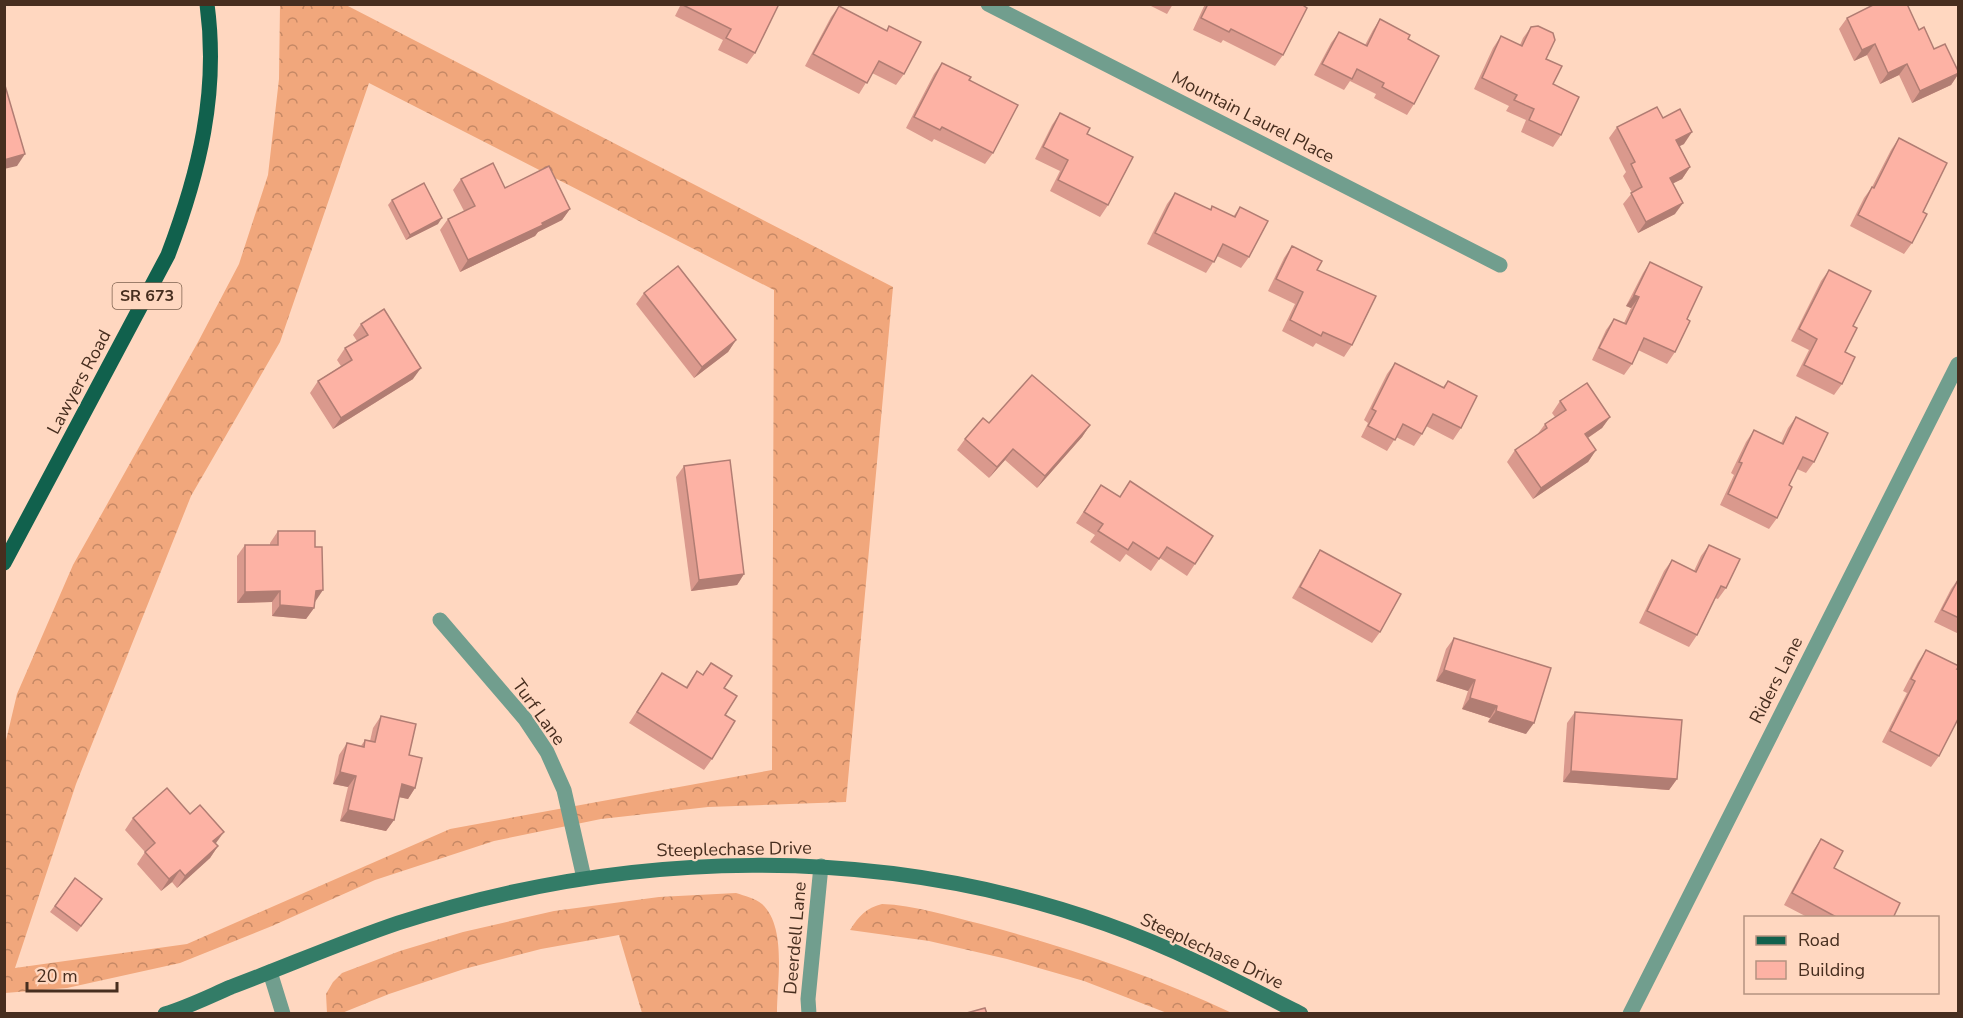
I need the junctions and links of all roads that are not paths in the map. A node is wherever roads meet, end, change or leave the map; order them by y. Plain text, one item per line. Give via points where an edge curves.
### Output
1 (207, 4) edge
2 (988, 4) edge
3 (1500, 265) dead end
4 (1959, 364) edge
5 (4, 563) edge
6 (440, 620) dead end
7 (820, 866) junction
8 (584, 878) junction
9 (270, 972) junction
10 (165, 1014) edge
11 (283, 1014) edge
12 (809, 1014) edge
13 (1301, 1014) edge
14 (1630, 1014) edge

1 - 5 main road, Lawyers Road / SR 673 via 210,84 202,144 184,212 168,255
2 - 3 street, Mountain Laurel Place
4 - 14 street, Riders Lane
6 - 8 street, Turf Lane via 525,719 547,752 564,789
7 - 8 street, Steeplechase Drive via 733,865
7 - 12 street, Deerdell Lane
7 - 13 street, Steeplechase Drive via 905,875 992,891 1054,908 1192,958
8 - 9 street, Steeplechase Drive via 490,897 397,924
9 - 10 street, Steeplechase Drive
9 - 11 street

